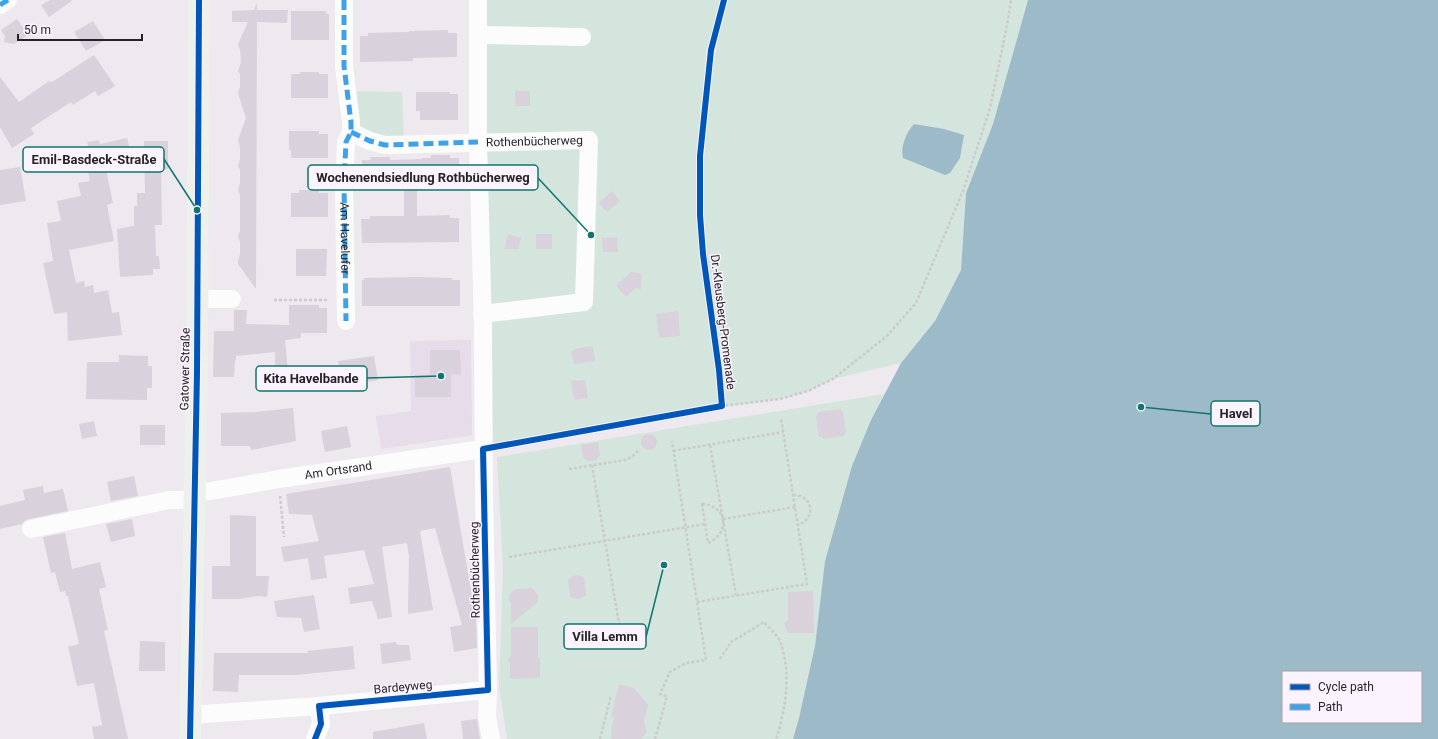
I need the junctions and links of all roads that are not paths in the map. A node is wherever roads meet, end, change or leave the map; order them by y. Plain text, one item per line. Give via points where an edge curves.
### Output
1 (8, 0) edge
2 (199, 0) edge
3 (344, 0) edge
4 (478, 0) edge
5 (0, 5) edge
6 (478, 34) junction
7 (582, 37) dead end
8 (351, 132) junction
9 (478, 142) junction
10 (197, 299) junction
11 (232, 299) dead end
12 (482, 314) junction
13 (346, 321) dead end
14 (483, 449) junction
15 (194, 496) junction
16 (31, 529) dead end
17 (488, 690) junction
18 (319, 706) junction
19 (190, 715) junction
20 (190, 739) edge
21 (315, 739) edge
22 (490, 739) edge

1 - 5 street
2 - 10 main road, Gatower Straße
3 - 8 street, Am Havelufer via 344,66
4 - 6 street, Rothenbücherweg
6 - 7 street
6 - 9 street, Rothenbücherweg
8 - 9 street via 385,145
8 - 13 street, Am Havelufer via 346,142 344,184
9 - 12 street, Rothenbücherweg
9 - 12 street, Rothenbücherweg via 589,140 584,302
10 - 11 street
10 - 15 main road, Gatower Straße
12 - 14 street, Rothenbücherweg
14 - 15 street, Am Ortsrand via 279,479
14 - 17 street, Rothenbücherweg
15 - 16 street, Am Ortsrand
15 - 19 main road, Gatower Straße
17 - 18 street, Bardeyweg
17 - 22 street, Rothenbücherweg via 487,716
18 - 19 street, Bardeyweg
18 - 21 street via 321,724
19 - 20 main road, Gatower Straße

